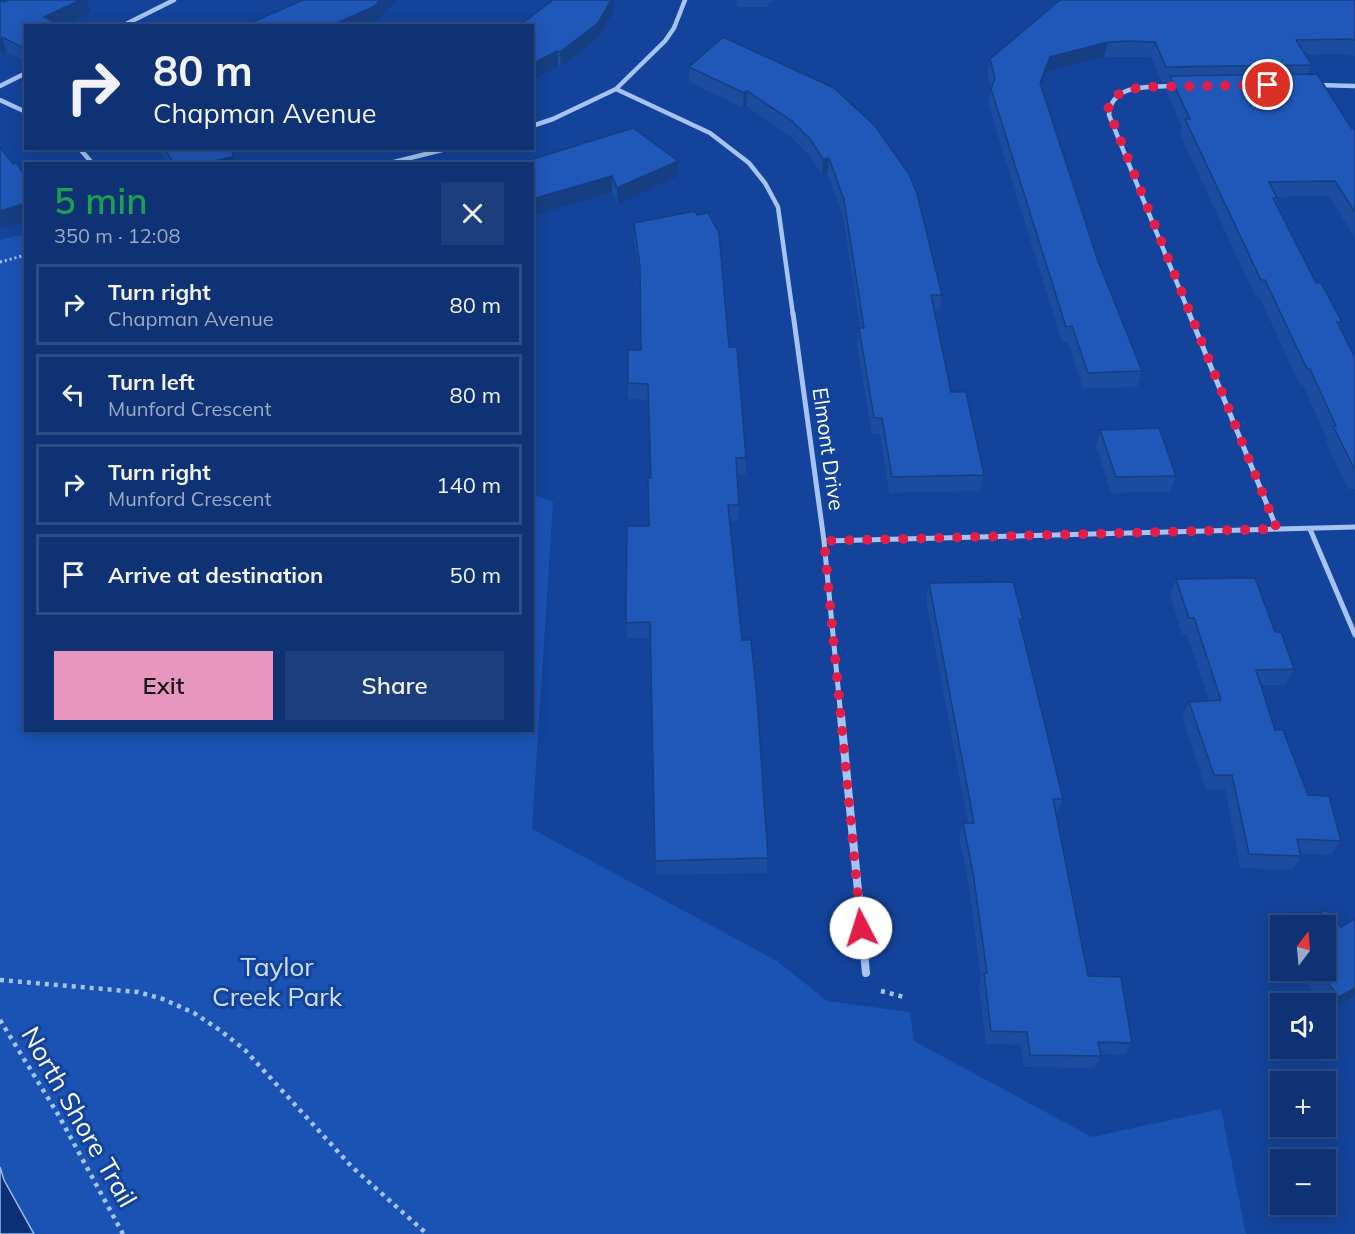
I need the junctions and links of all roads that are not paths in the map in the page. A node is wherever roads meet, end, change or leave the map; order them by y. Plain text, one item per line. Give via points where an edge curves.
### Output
1 (174, 0) edge
2 (685, 0) edge
3 (126, 24) edge
4 (24, 75) edge
5 (1315, 85) edge
6 (0, 86) edge
7 (1187, 86) edge
8 (1355, 87) edge
9 (616, 89) junction
10 (0, 100) edge
11 (24, 111) edge
12 (534, 125) edge
13 (81, 150) edge
14 (442, 150) edge
15 (91, 162) edge
16 (394, 162) edge
17 (1355, 527) edge
18 (1277, 529) junction
19 (1310, 529) junction
20 (824, 541) junction
21 (1355, 635) edge
22 (866, 973) dead end

1 - 3 street
2 - 9 street via 665,41
4 - 6 street
5 - 8 street
7 - 18 street via 1124,91 1112,98 1109,115
9 - 12 street
9 - 20 street, Elmont Drive via 715,134 751,165 772,193 778,207
10 - 11 street
13 - 15 street
14 - 16 street
17 - 19 street
18 - 19 street
18 - 20 street
19 - 21 street
20 - 22 street, Elmont Drive

